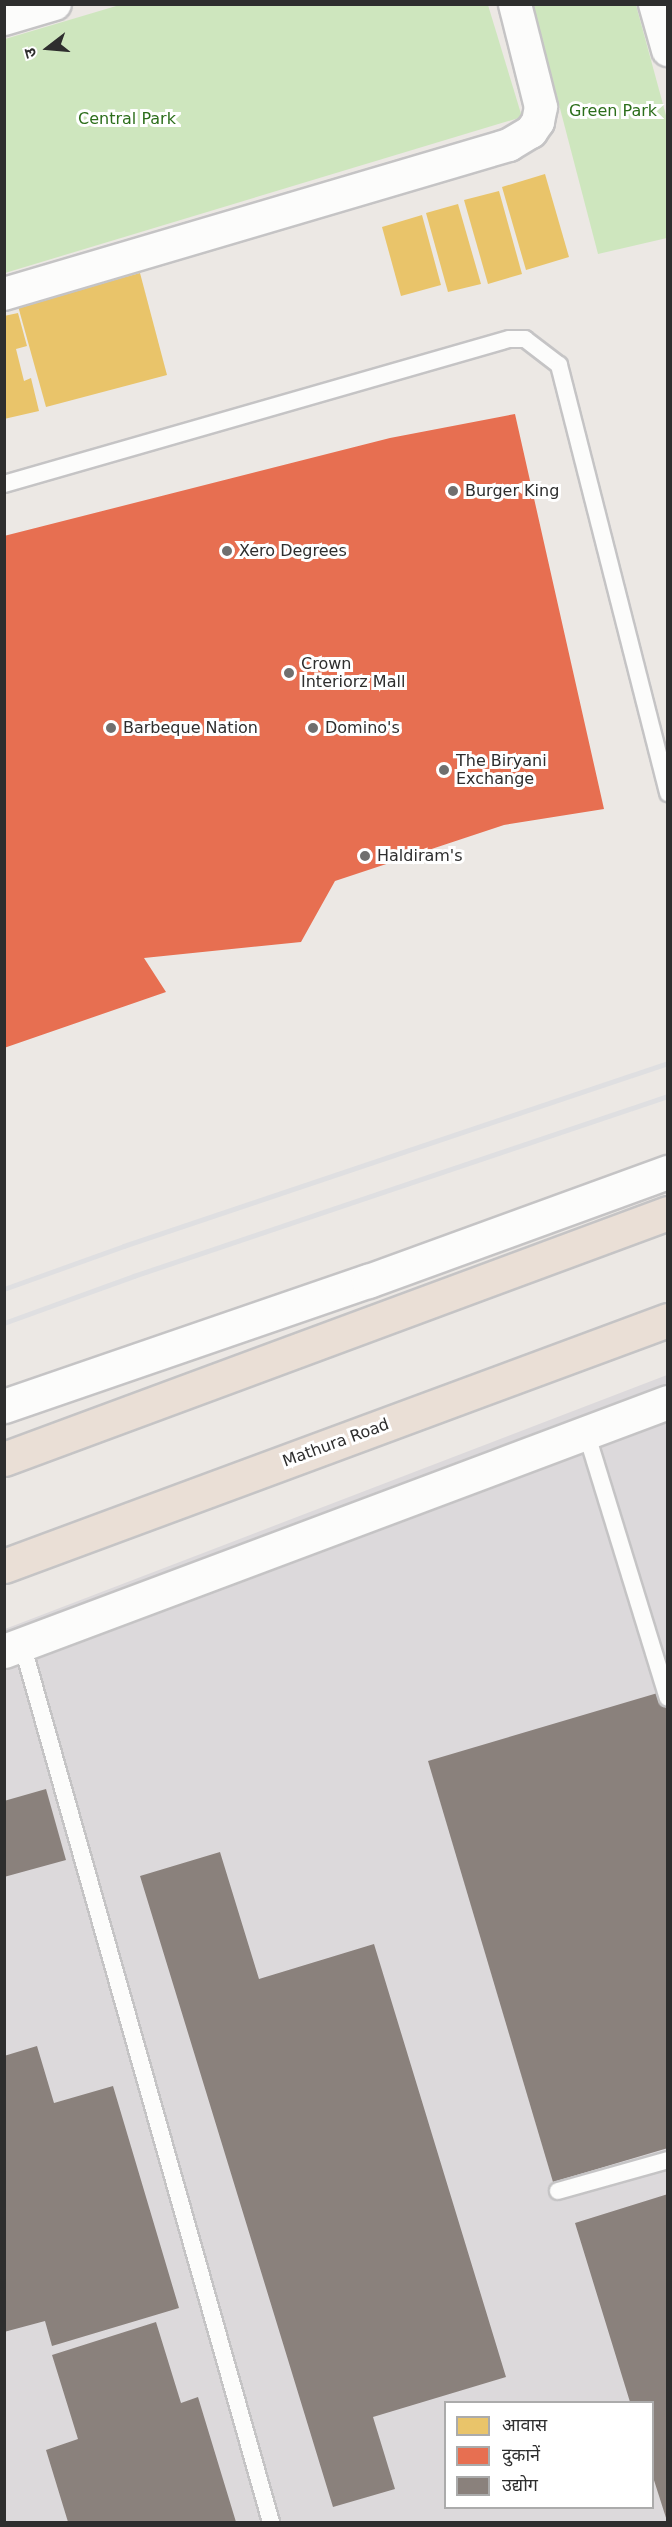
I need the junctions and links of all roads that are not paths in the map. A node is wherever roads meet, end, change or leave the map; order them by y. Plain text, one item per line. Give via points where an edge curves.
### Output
1 (55, 4) edge
2 (515, 4) edge
3 (655, 4) edge
4 (4, 19) edge
5 (668, 50) edge
6 (4, 294) edge
7 (4, 484) edge
8 (668, 793) edge
9 (668, 1172) edge
10 (668, 1213) edge
11 (668, 1320) edge
12 (668, 1402) edge
13 (5, 1405) edge
14 (586, 1432) junction
15 (4, 1459) edge
16 (4, 1566) edge
17 (13, 1648) edge
18 (668, 1698) edge
19 (668, 2160) edge
20 (558, 2191) dead end
21 (271, 2523) edge

1 - 4 street
2 - 6 street via 541,107 531,132 509,145
3 - 5 street
7 - 8 lane via 509,339 525,339 559,365
9 - 13 main road via 379,1277
10 - 15 highway
11 - 16 highway, Mathura Road
12 - 14 main road
14 - 17 main road
14 - 18 lane
17 - 21 lane
19 - 20 lane

